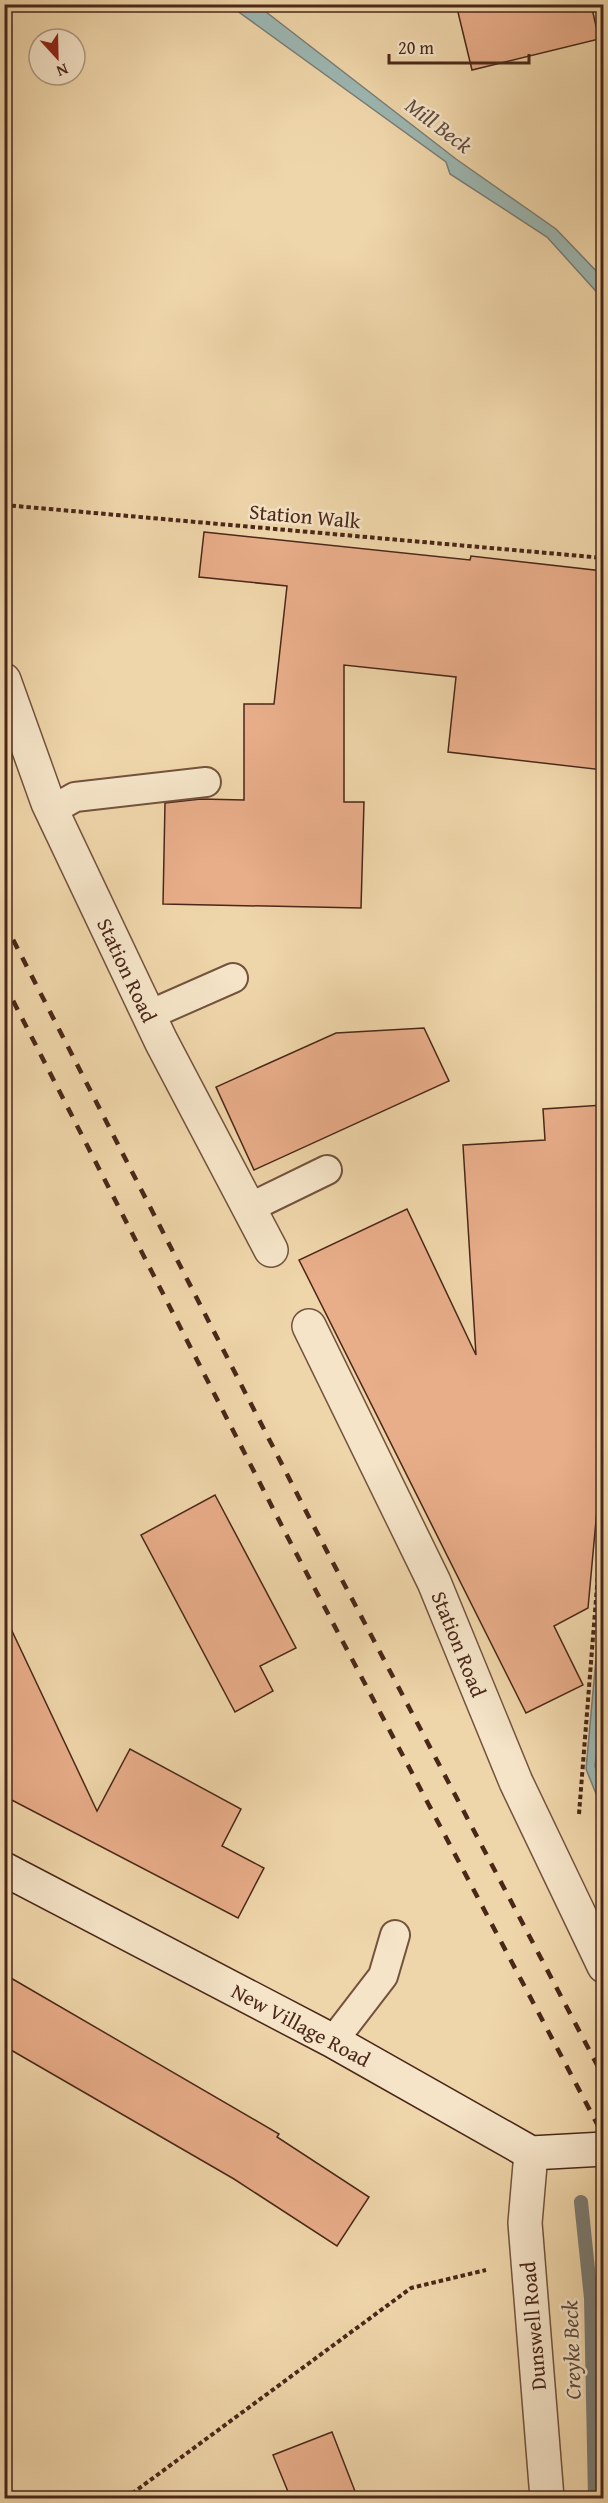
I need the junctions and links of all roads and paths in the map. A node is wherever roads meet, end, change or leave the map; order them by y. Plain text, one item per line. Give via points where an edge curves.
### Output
1 (4, 504) edge
2 (603, 558) edge
3 (4, 680) edge
4 (206, 782) dead end
5 (52, 810) junction
6 (233, 978) dead end
7 (149, 1014) junction
8 (327, 1170) dead end
9 (249, 1208) junction
10 (271, 1250) dead end
11 (309, 1326) dead end
12 (603, 1498) edge
13 (579, 1817) dead end
14 (4, 1869) edge
15 (395, 1935) dead end
16 (603, 1966) edge
17 (333, 2041) junction
18 (603, 2149) edge
19 (531, 2153) junction
20 (528, 2260) junction
21 (126, 2499) edge
22 (547, 2499) edge

1 - 2 path, Station Walk
3 - 5 street, Station Road
4 - 5 lane via 75,797
5 - 7 street, Station Road
6 - 7 lane
7 - 9 street, Station Road
8 - 9 lane
9 - 10 street, Station Road
11 - 16 street, Station Road via 434,1582 516,1782
12 - 13 path
14 - 17 street, New Village Road
15 - 17 lane via 383,1976
17 - 19 street, New Village Road
18 - 19 street
19 - 20 street, Dunswell Road via 525,2223
20 - 21 path via 411,2288
20 - 22 street, Dunswell Road

